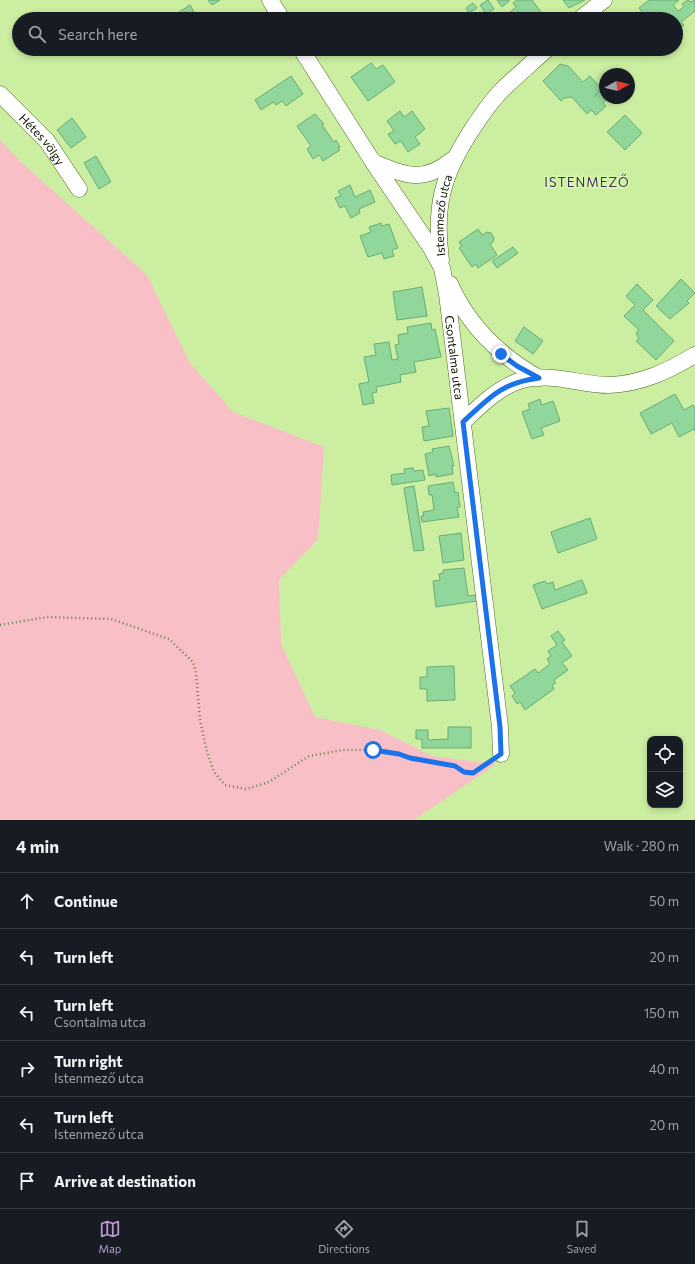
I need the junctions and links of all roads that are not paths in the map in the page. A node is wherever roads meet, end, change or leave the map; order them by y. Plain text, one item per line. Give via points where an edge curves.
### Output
1 (270, 0) edge
2 (604, 0) edge
3 (278, 12) edge
4 (589, 12) edge
5 (305, 56) edge
6 (539, 56) edge
7 (0, 94) edge
8 (454, 159) junction
9 (373, 162) junction
10 (79, 189) dead end
11 (442, 268) junction
12 (695, 356) edge
13 (539, 378) junction
14 (463, 422) junction
15 (501, 754) road end

1 - 3 street
2 - 4 street
5 - 9 street, Csontalma utca
6 - 8 street, Istenmező utca via 500,92 482,113
7 - 10 street, Hétes völgy via 47,141
8 - 9 street via 436,172 419,176 401,174
8 - 11 street, Istenmező utca via 446,176 440,207 439,238
9 - 11 street, Csontalma utca
11 - 13 street, Istenmező utca via 456,298 486,338 501,354
11 - 14 street, Csontalma utca via 448,294
12 - 13 street, Istenmező utca via 672,369 624,384 609,385
13 - 14 street, Istenmező utca via 520,381 494,393
14 - 15 street, Csontalma utca via 500,727

